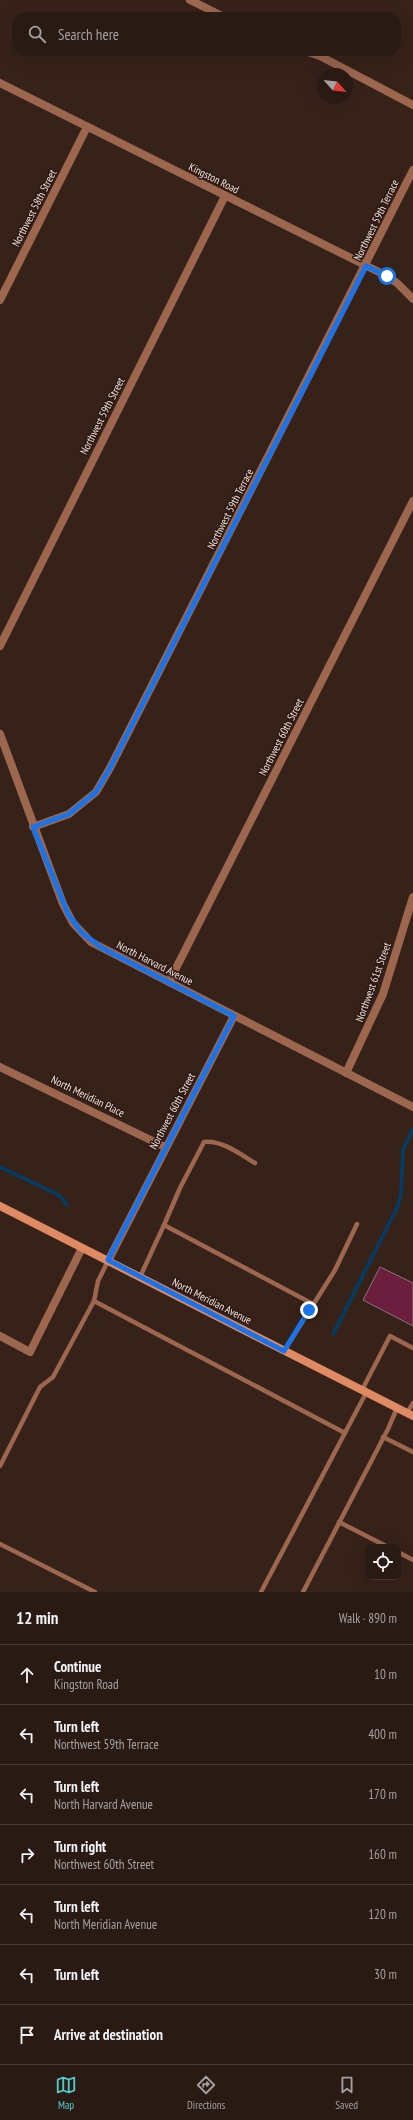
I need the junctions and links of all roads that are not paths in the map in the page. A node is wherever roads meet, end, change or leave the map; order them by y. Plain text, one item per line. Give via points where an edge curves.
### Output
1 (190, 0) edge
2 (214, 12) edge
3 (320, 56) edge
4 (0, 83) edge
5 (413, 105) edge
6 (88, 127) junction
7 (413, 170) edge
8 (225, 196) junction
9 (366, 266) junction
10 (413, 299) edge
11 (0, 300) edge
12 (413, 501) edge
13 (0, 646) edge
14 (0, 734) edge
15 (33, 827) junction
16 (413, 897) edge
17 (169, 982) junction
18 (234, 1016) junction
19 (0, 1067) edge
20 (346, 1073) junction
21 (413, 1107) edge
22 (165, 1147) junction
23 (255, 1163) dead end
24 (0, 1206) edge
25 (357, 1224) dead end
26 (164, 1225) junction
27 (82, 1248) junction
28 (108, 1260) junction
29 (140, 1277) junction
30 (94, 1301) junction
31 (313, 1304) junction
32 (0, 1336) edge
33 (413, 1348) edge
34 (284, 1351) junction
35 (364, 1391) junction
36 (413, 1403) edge
37 (397, 1408) junction
38 (410, 1415) edge
39 (345, 1433) junction
40 (383, 1437) junction
41 (413, 1452) edge
42 (0, 1466) edge
43 (339, 1522) junction
44 (0, 1544) edge
45 (382, 1544) edge
46 (401, 1554) edge
47 (413, 1560) edge
48 (95, 1592) edge
49 (261, 1592) edge
50 (303, 1592) edge

1 - 2 street
3 - 5 street
4 - 6 street, Kingston Road
6 - 8 street, Kingston Road
6 - 11 street, Northwest 58th Street
7 - 9 street, Northwest 59th Terrace
8 - 9 street, Kingston Road
8 - 13 street, Northwest 59th Street
9 - 10 street, Kingston Road via 397,282
9 - 15 street, Northwest 59th Terrace via 96,792 69,814
12 - 17 street, Northwest 60th Street
14 - 15 street, North Harvard Avenue
15 - 17 street, North Harvard Avenue via 68,914 82,933 102,948
16 - 20 street, Northwest 61st Street via 383,994
17 - 18 street, North Harvard Avenue
18 - 20 street, North Harvard Avenue
18 - 22 street, Northwest 60th Street
19 - 22 street, North Meridian Place
20 - 21 street, North Harvard Avenue
22 - 28 street, Northwest 60th Street
23 - 26 lane via 224,1146 211,1141 204,1142
24 - 27 main road, North Meridian Avenue
25 - 31 lane via 335,1270
26 - 29 lane
26 - 31 lane
27 - 28 main road, North Meridian Avenue
27 - 32 street via 30,1352
28 - 29 main road, North Meridian Avenue
28 - 30 lane via 98,1281
29 - 34 main road, North Meridian Avenue
30 - 39 lane
30 - 42 lane via 53,1377 40,1387
31 - 34 lane
33 - 35 lane via 390,1336
34 - 35 main road, North Meridian Avenue
35 - 37 main road, North Meridian Avenue
35 - 39 lane
36 - 38 lane
37 - 38 main road, North Meridian Avenue
37 - 40 lane
39 - 49 lane
40 - 41 lane
40 - 43 lane
43 - 45 lane
43 - 50 lane
44 - 48 lane
46 - 47 lane

